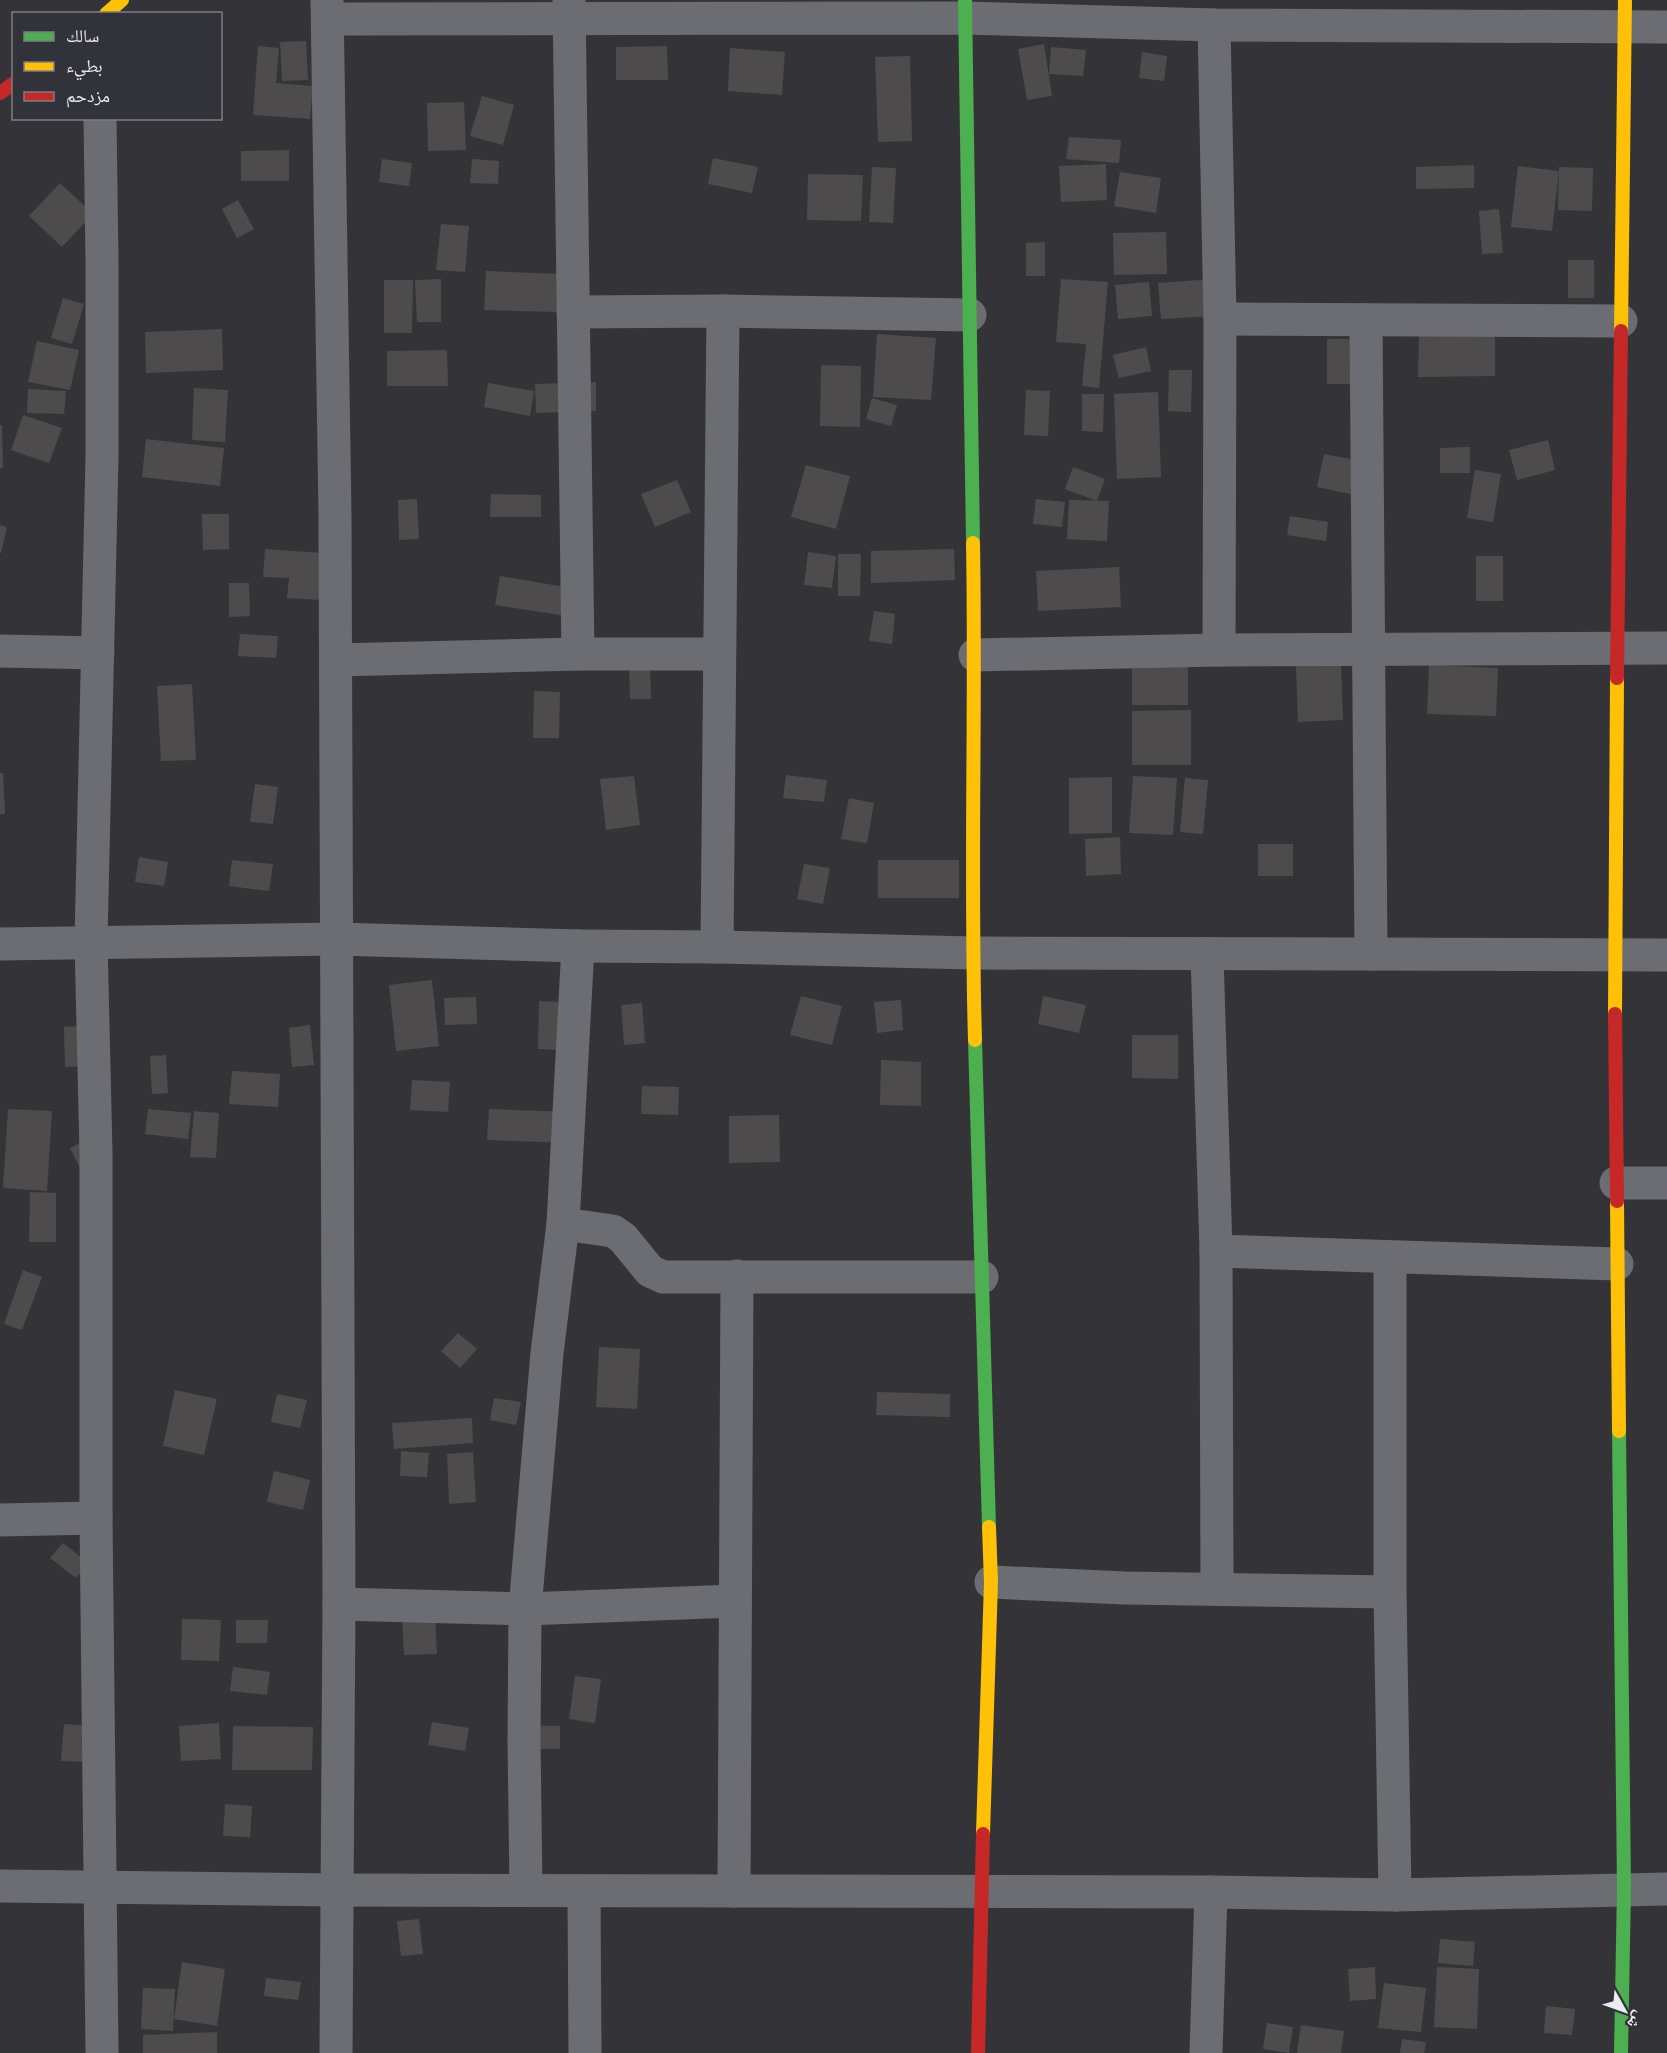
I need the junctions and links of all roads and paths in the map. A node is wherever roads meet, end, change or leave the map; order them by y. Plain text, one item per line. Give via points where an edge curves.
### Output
1 (123, 0) edge
2 (570, 9) edge
3 (965, 9) edge
4 (327, 10) edge
5 (108, 12) edge
6 (1385, 13) edge
7 (1625, 13) edge
8 (1214, 25) junction
9 (1667, 27) edge
10 (100, 120) edge
11 (723, 311) junction
12 (573, 312) junction
13 (970, 315) junction
14 (1220, 319) junction
15 (1366, 320) junction
16 (1622, 321) junction
17 (1667, 648) edge
18 (1368, 649) junction
19 (1619, 649) junction
20 (1218, 650) junction
21 (0, 651) edge
22 (98, 653) junction
23 (578, 654) junction
24 (719, 654) junction
25 (975, 655) junction
26 (336, 660) junction
27 (336, 939) junction
28 (91, 941) junction
29 (0, 944) edge
30 (578, 946) junction
31 (717, 947) junction
32 (972, 953) junction
33 (1207, 954) junction
34 (1371, 954) junction
35 (1614, 955) junction
36 (1667, 955) edge
37 (1616, 1182) junction
38 (1667, 1183) edge
39 (563, 1224) junction
40 (1216, 1251) junction
41 (1389, 1258) junction
42 (1617, 1264) junction
43 (737, 1276) junction
44 (982, 1277) junction
45 (96, 1518) junction
46 (0, 1520) edge
47 (991, 1582) junction
48 (1217, 1589) junction
49 (1390, 1592) junction
50 (735, 1601) junction
51 (339, 1605) junction
52 (525, 1609) junction
53 (0, 1886) edge
54 (100, 1886) junction
55 (1623, 1888) junction
56 (1667, 1889) edge
57 (337, 1890) junction
58 (526, 1890) junction
59 (734, 1891) junction
60 (584, 1892) junction
61 (981, 1892) junction
62 (1211, 1892) junction
63 (1395, 1895) junction
64 (102, 2053) edge
65 (336, 2053) edge
66 (585, 2053) edge
67 (978, 2053) edge
68 (1206, 2053) edge
69 (1621, 2053) edge

1 - 5 street
2 - 3 street
2 - 4 street
2 - 12 street
3 - 8 street
3 - 13 street
4 - 26 street
6 - 7 street
6 - 8 street
7 - 9 street
7 - 16 street
8 - 14 street
10 - 22 street
11 - 12 street
11 - 13 street
11 - 24 street
12 - 23 street
13 - 25 street
14 - 15 street
14 - 20 street
15 - 16 street
15 - 18 street
16 - 19 street
17 - 19 street
18 - 19 street
18 - 20 street
18 - 34 street
19 - 35 street
20 - 25 street
21 - 22 street
22 - 28 street
23 - 24 street
23 - 26 street
24 - 31 street
25 - 32 street
26 - 27 street
27 - 28 street
27 - 30 street
27 - 51 street
28 - 29 street
28 - 45 street via 96,1154
30 - 31 street
30 - 39 street
31 - 32 street
32 - 33 street
32 - 44 street
33 - 34 street
33 - 40 street
34 - 35 street
35 - 36 street
35 - 37 street
37 - 38 street
37 - 42 street
39 - 43 street via 613,1232 623,1238 650,1271 663,1277
39 - 52 street
40 - 41 street
40 - 48 street
41 - 42 street
41 - 49 street
42 - 55 street
43 - 44 street
43 - 50 street
44 - 47 street
45 - 46 street
45 - 54 street
47 - 48 street
47 - 61 street
48 - 49 street
49 - 63 street
50 - 52 street
50 - 59 street
51 - 52 street
51 - 57 street
52 - 58 street
53 - 54 street
54 - 57 street
54 - 64 street
55 - 56 street
55 - 63 street
55 - 69 street
57 - 58 street
57 - 65 street
58 - 60 street
59 - 60 street
59 - 61 street
60 - 66 street
61 - 62 street
61 - 67 street
62 - 63 street
62 - 68 street

